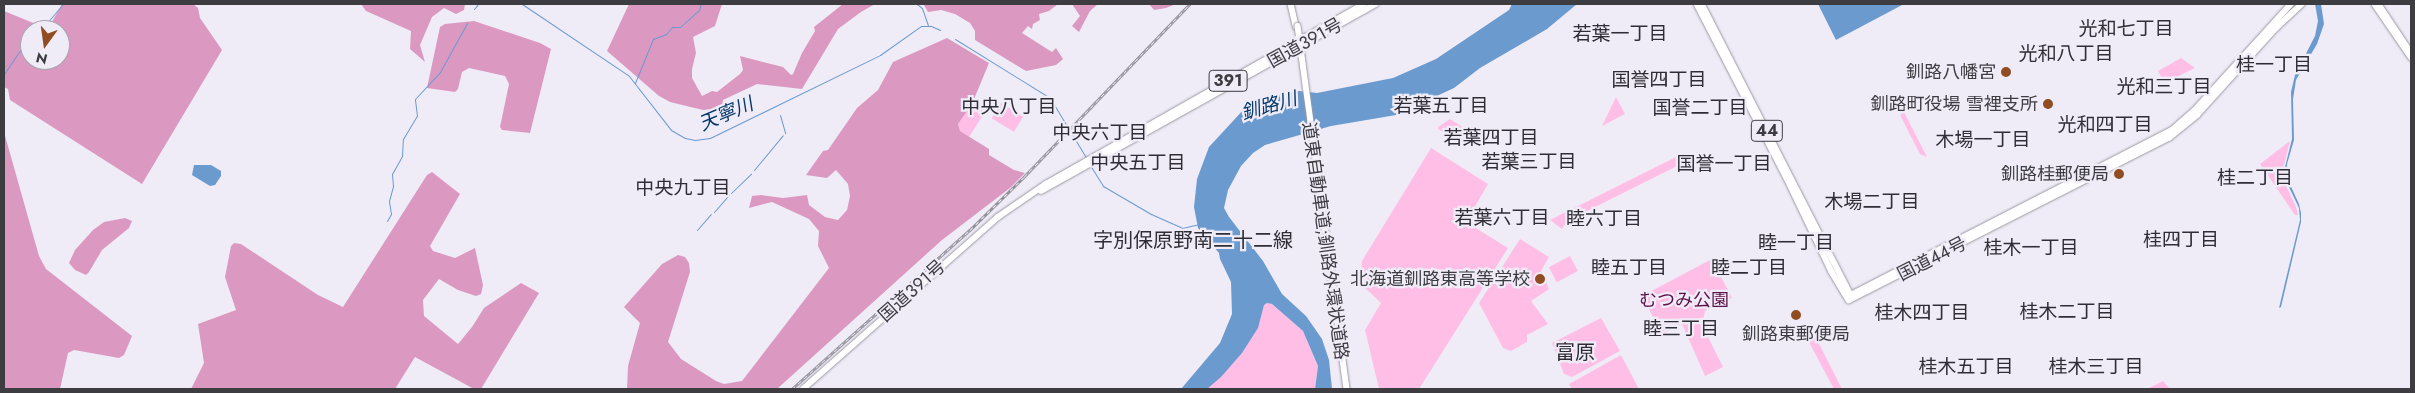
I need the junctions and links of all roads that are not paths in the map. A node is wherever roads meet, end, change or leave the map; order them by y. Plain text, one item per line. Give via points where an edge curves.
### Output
1 (1292, 4) edge
2 (1364, 4) edge
3 (1375, 4) edge
4 (1697, 4) edge
5 (1702, 4) edge
6 (2291, 4) edge
7 (2302, 4) edge
8 (2374, 4) edge
9 (2379, 4) edge
10 (2411, 52) edge
11 (2411, 58) edge
12 (1093, 160) junction
13 (1932, 256) junction
14 (803, 389) edge
15 (1346, 389) edge

1 - 15 highway, 道東自動車道;釧路外環状道路, bridge
2 - 12 highway, 国道391号 / 391
3 - 12 highway, 国道391号 / 391
4 - 13 highway, 国道44号 / 44 via 1846,299 1856,298
5 - 13 highway, 国道44号 / 44 via 1851,295
6 - 13 highway, 国道44号 / 44 via 2179,125
7 - 13 highway, 国道44号 / 44 via 2175,134
8 - 11 main road
9 - 10 main road
12 - 14 highway, 国道391号 / 391 via 1025,199 978,232

